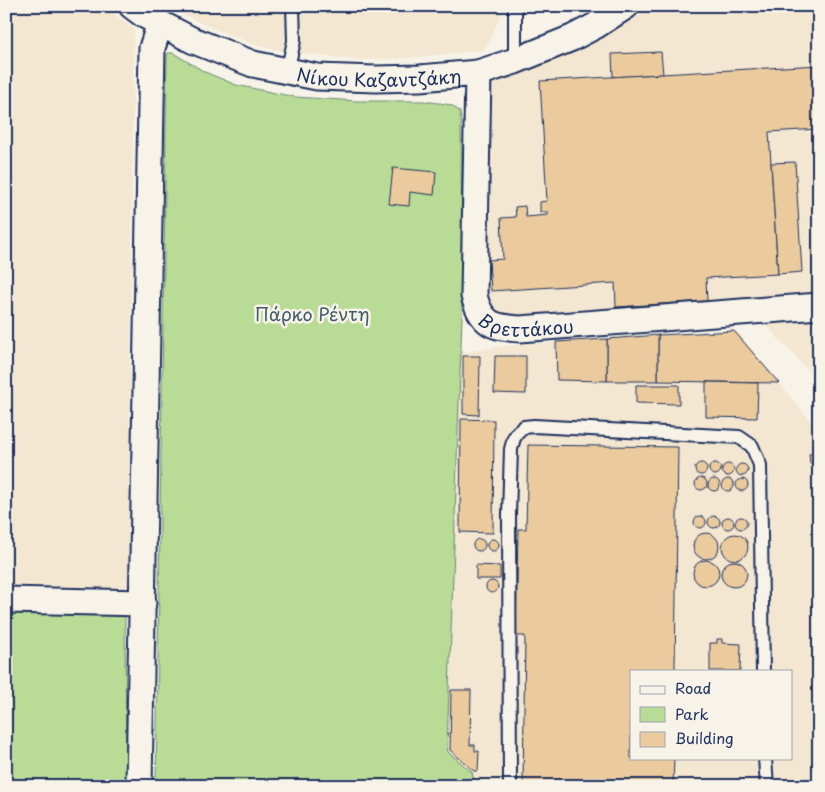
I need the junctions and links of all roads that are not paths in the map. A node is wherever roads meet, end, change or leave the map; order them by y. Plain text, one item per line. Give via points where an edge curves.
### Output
1 (132, 6) edge
2 (293, 6) edge
3 (515, 6) edge
4 (626, 6) edge
5 (160, 23) junction
6 (515, 61) junction
7 (287, 72) junction
8 (478, 73) junction
9 (819, 306) edge
10 (6, 600) edge
11 (142, 603) junction
12 (764, 670) edge
13 (766, 760) edge
14 (139, 786) edge
15 (510, 786) edge
16 (767, 786) edge

1 - 5 street, Νίκου Καζαντζάκη
2 - 7 lane via 294,41
3 - 6 lane
4 - 6 street, Νίκου Καζαντζάκη via 595,26
5 - 7 street, Νίκου Καζαντζάκη via 225,54
5 - 11 street via 152,48
6 - 8 street, Νίκου Καζαντζάκη
7 - 8 street, Νίκου Καζαντζάκη via 357,79
8 - 9 street, Βρεττάκου via 474,296 477,309 489,324 520,329
10 - 11 street
11 - 14 street
12 - 15 lane via 760,464 752,446 739,437 524,427 514,438 511,450
13 - 16 lane

